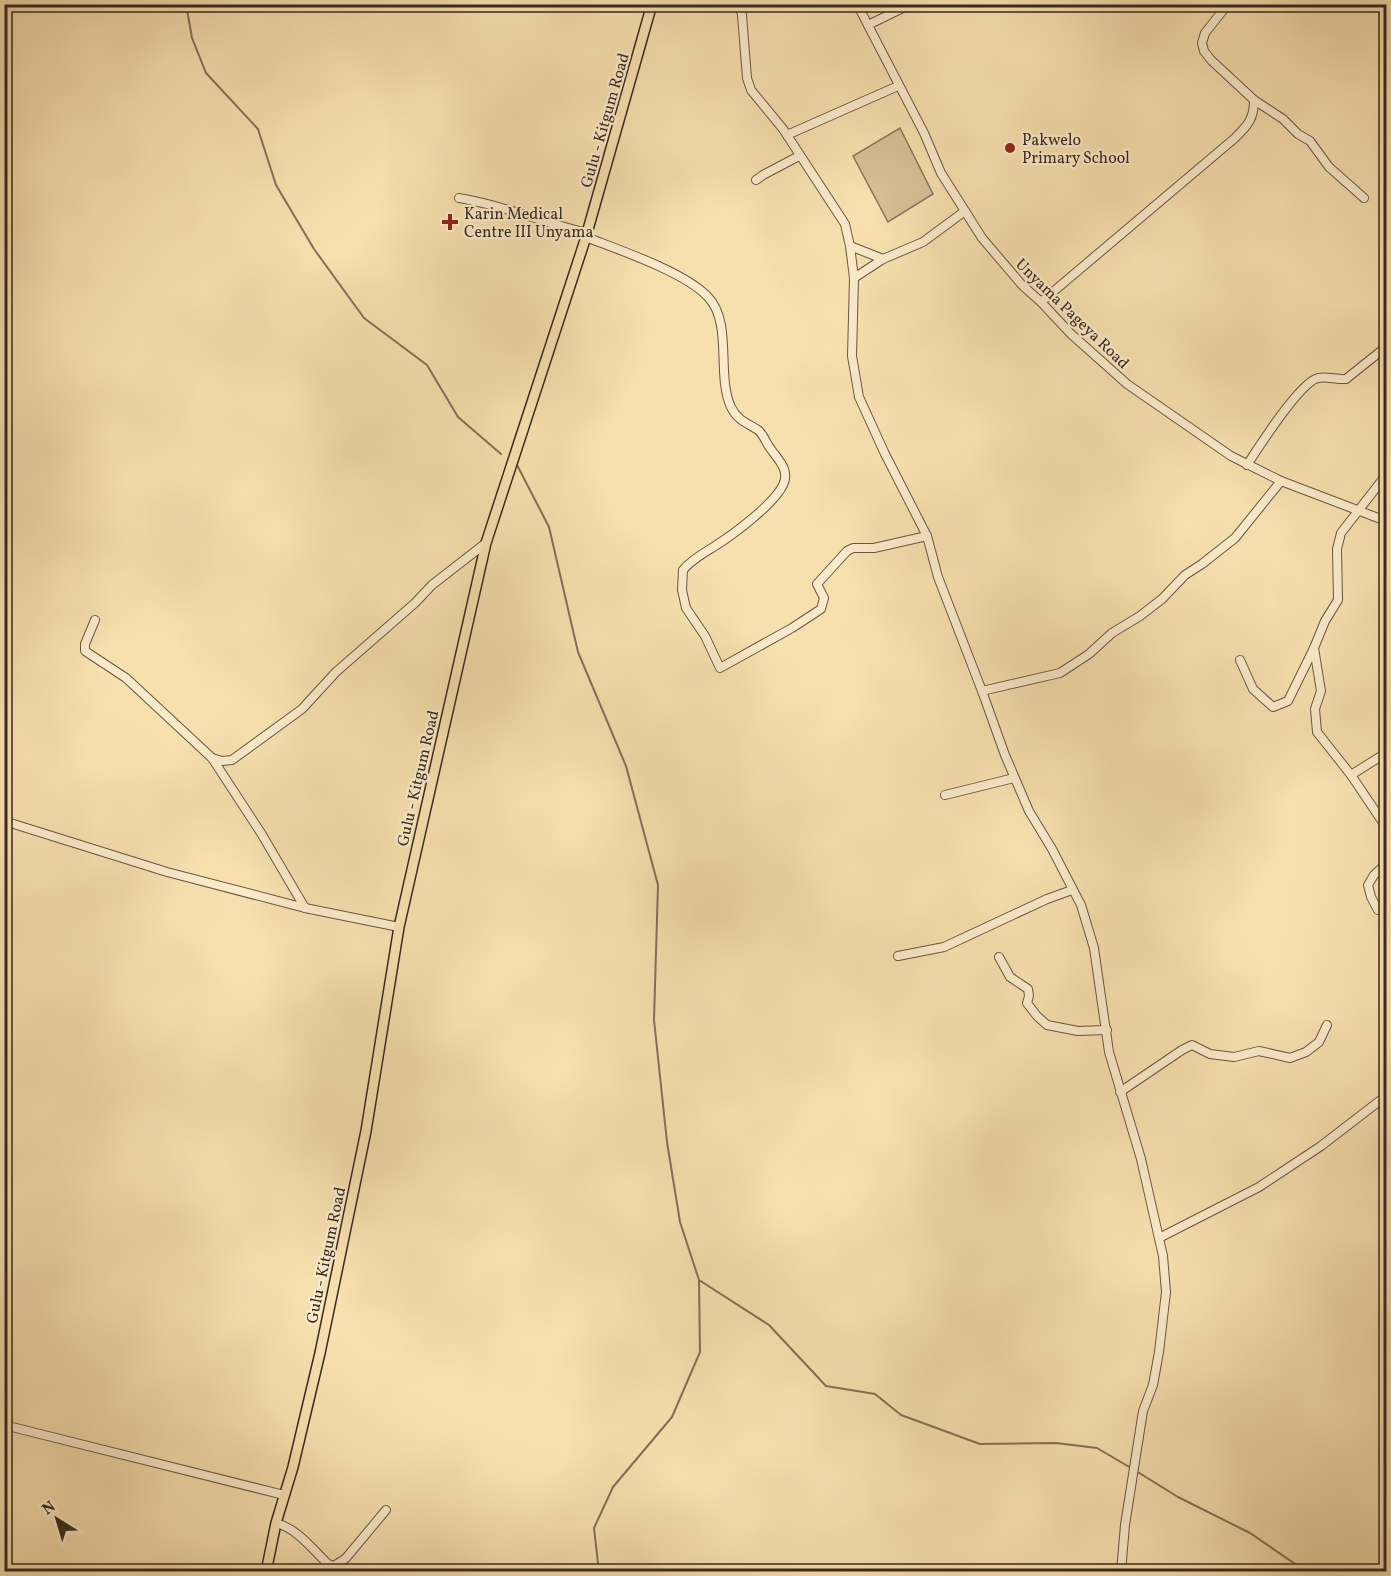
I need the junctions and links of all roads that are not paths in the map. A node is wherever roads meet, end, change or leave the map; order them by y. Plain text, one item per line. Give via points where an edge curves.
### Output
1 (652, 4) edge
2 (739, 4) edge
3 (857, 4) edge
4 (911, 4) edge
5 (1228, 4) edge
6 (868, 25) junction
7 (898, 86) junction
8 (1254, 100) junction
9 (787, 135) junction
10 (799, 156) junction
11 (756, 180) dead end
12 (459, 198) dead end
13 (1364, 198) dead end
14 (965, 211) junction
15 (586, 235) junction
16 (850, 246) junction
17 (883, 259) junction
18 (854, 278) junction
19 (1041, 302) junction
20 (1386, 346) edge
21 (1247, 465) junction
22 (1386, 475) edge
23 (1281, 481) junction
24 (1360, 510) junction
25 (1386, 521) edge
26 (927, 536) junction
27 (486, 543) junction
28 (95, 620) dead end
29 (1314, 648) junction
30 (1240, 660) dead end
31 (982, 691) junction
32 (1386, 753) edge
33 (212, 758) junction
34 (1350, 775) junction
35 (1014, 778) junction
36 (945, 795) dead end
37 (4, 821) edge
38 (1386, 826) edge
39 (1386, 864) edge
40 (1072, 890) junction
41 (305, 908) junction
42 (1378, 910) dead end
43 (399, 927) junction
44 (898, 956) dead end
45 (999, 957) dead end
46 (1327, 1025) dead end
47 (1107, 1030) junction
48 (1120, 1092) junction
49 (1386, 1096) edge
50 (1159, 1238) junction
51 (4, 1425) edge
52 (285, 1495) junction
53 (386, 1510) dead end
54 (276, 1523) junction
55 (266, 1572) edge
56 (1121, 1572) edge

1 - 15 main road, Gulu - Kitgum Road
2 - 9 street via 749,86
3 - 6 street, Unyama Pageya Road
4 - 6 street
5 - 8 street via 1205,33 1204,51
6 - 7 street, Unyama Pageya Road
7 - 9 street
7 - 14 street, Unyama Pageya Road via 941,173
8 - 13 street via 1310,141 1329,167
8 - 19 street via 1250,123 1235,138
9 - 10 street
10 - 11 street
10 - 16 street via 830,198
12 - 15 street via 523,213
14 - 17 street via 923,242
14 - 19 street, Unyama Pageya Road via 1002,263
15 - 26 street via 690,282 710,299 722,332 722,366 730,405 741,420 762,434 783,467 782,488 763,509 683,570 686,608 720,668 821,609 824,598 817,584 847,551
15 - 27 main road, Gulu - Kitgum Road
16 - 17 street
16 - 18 street
17 - 18 street
18 - 26 street via 852,356 859,397
19 - 21 street, Unyama Pageya Road via 1127,384
20 - 21 street via 1346,379 1318,378 1306,386 1278,418
21 - 23 street, Unyama Pageya Road
22 - 24 street
23 - 24 street, Unyama Pageya Road
23 - 31 street via 1235,538 1089,654 1060,673
24 - 25 street, Unyama Pageya Road
24 - 29 street via 1341,534 1337,549 1338,600
26 - 31 street via 938,578
27 - 33 street via 432,585 290,718 232,760
27 - 43 main road, Gulu - Kitgum Road
28 - 33 street via 86,651 126,678
29 - 30 street via 1288,701 1273,707 1253,689
29 - 34 street via 1321,691 1315,709 1317,732
31 - 35 street
32 - 34 street
33 - 41 street
34 - 38 street
35 - 36 street
35 - 40 street
37 - 41 street via 167,872
39 - 42 street via 1368,885
40 - 44 street via 944,947
40 - 47 street via 1081,905 1094,948
41 - 43 street
43 - 52 main road, Gulu - Kitgum Road via 366,1131 320,1353
45 - 47 street via 1010,977 1028,989 1027,1003 1047,1025 1078,1031
46 - 48 street via 1319,1042 1290,1058 1259,1051 1234,1057 1210,1054 1192,1045
47 - 48 street
48 - 50 street
49 - 50 street via 1259,1187
50 - 56 street via 1166,1292 1153,1385 1143,1411
51 - 52 street
52 - 54 main road, Gulu - Kitgum Road
53 - 54 street via 346,1558 334,1566 300,1536
54 - 55 main road, Gulu - Kitgum Road

